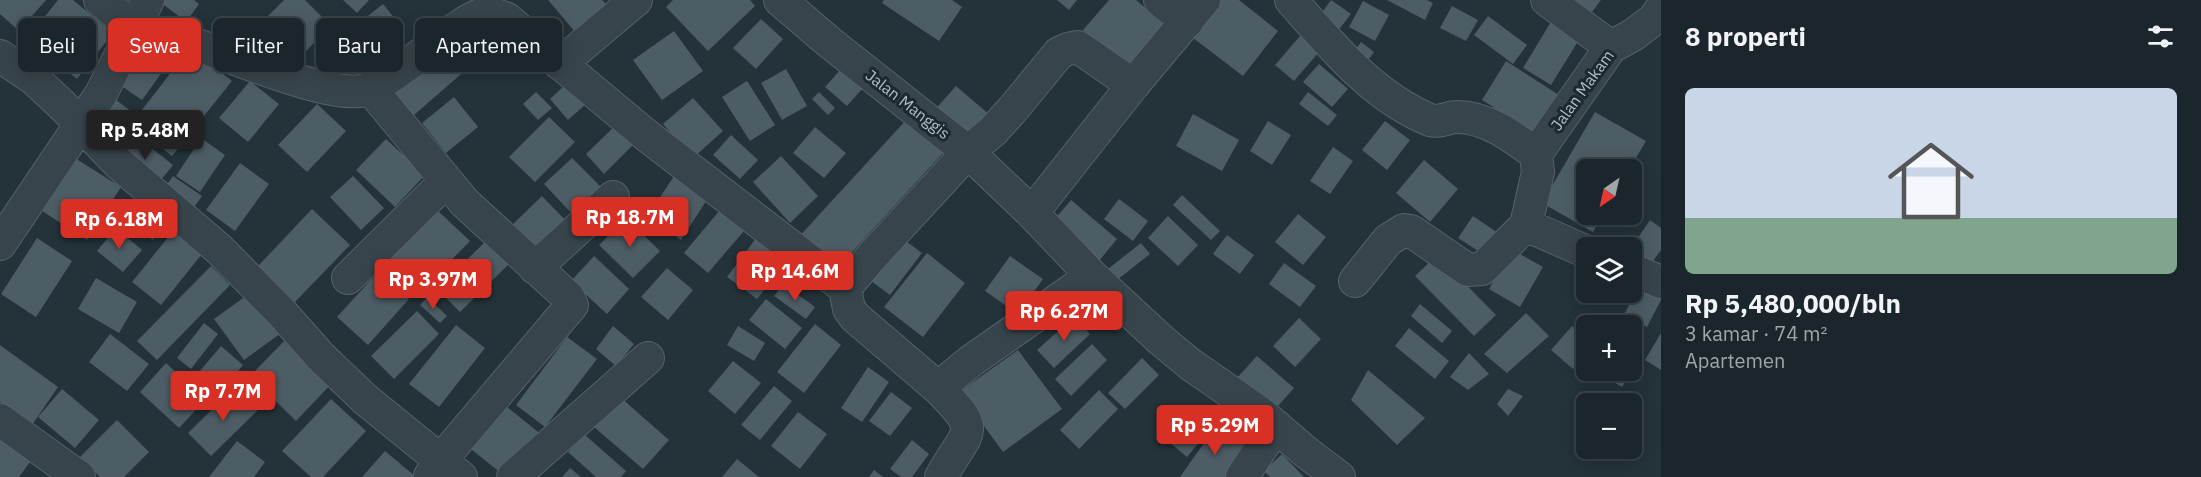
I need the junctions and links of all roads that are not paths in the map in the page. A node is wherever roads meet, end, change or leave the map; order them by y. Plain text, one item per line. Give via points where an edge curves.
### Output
1 (100, 0) edge
2 (636, 0) edge
3 (780, 0) edge
4 (1160, 0) edge
5 (1291, 0) edge
6 (1547, 0) edge
7 (1661, 9) edge
8 (1196, 11) edge
9 (142, 13) edge
10 (474, 18) edge
11 (504, 18) edge
12 (1611, 47) junction
13 (0, 56) edge
14 (415, 58) edge
15 (562, 61) edge
16 (562, 65) edge
17 (1133, 85) junction
18 (370, 88) junction
19 (80, 126) junction
20 (968, 152) junction
21 (1536, 154) junction
22 (446, 181) junction
23 (613, 197) dead end
24 (1032, 213) junction
25 (1526, 225) junction
26 (0, 244) edge
27 (1576, 247) edge
28 (535, 268) junction
29 (1642, 274) edge
30 (1092, 276) junction
31 (348, 278) dead end
32 (1355, 281) dead end
33 (1661, 282) edge
34 (845, 288) junction
35 (648, 358) dead end
36 (939, 388) junction
37 (0, 420) edge
38 (1276, 426) junction
39 (444, 471) edge
40 (80, 477) edge
41 (513, 477) edge
42 (941, 477) edge
43 (1242, 477) edge
44 (1339, 477) edge

1 - 9 street via 121,18
2 - 15 street
3 - 20 street, Jalan Manggis
4 - 8 street
5 - 21 street via 1360,74 1405,107 1433,121 1458,117 1483,122
6 - 12 street
7 - 12 street, Jalan Makam via 1633,35
8 - 17 street
9 - 18 street via 192,43 310,84 352,92
9 - 19 street via 101,94
10 - 11 street via 484,14
12 - 21 street, Jalan Makam
13 - 19 street via 34,79
14 - 18 street
16 - 34 street via 646,135
17 - 20 street via 1078,47 1068,49 1055,58 999,124
17 - 24 street
18 - 22 street
19 - 26 street
19 - 39 street via 220,250 321,357
20 - 24 street, Jalan Manggis
20 - 34 street
21 - 25 street via 1538,172
22 - 28 street
22 - 31 street
23 - 28 street
24 - 30 street, Jalan Manggis
25 - 27 street
25 - 32 street via 1476,271 1468,270 1412,231 1404,230 1388,240
28 - 39 street via 572,302 571,310
29 - 33 street
30 - 36 street
30 - 38 street, Jalan Manggis via 1190,364
34 - 36 street via 849,309 855,317
35 - 41 street
36 - 42 street via 961,411 968,425 967,436
37 - 40 street
38 - 43 street
38 - 44 street, Jalan Manggis

